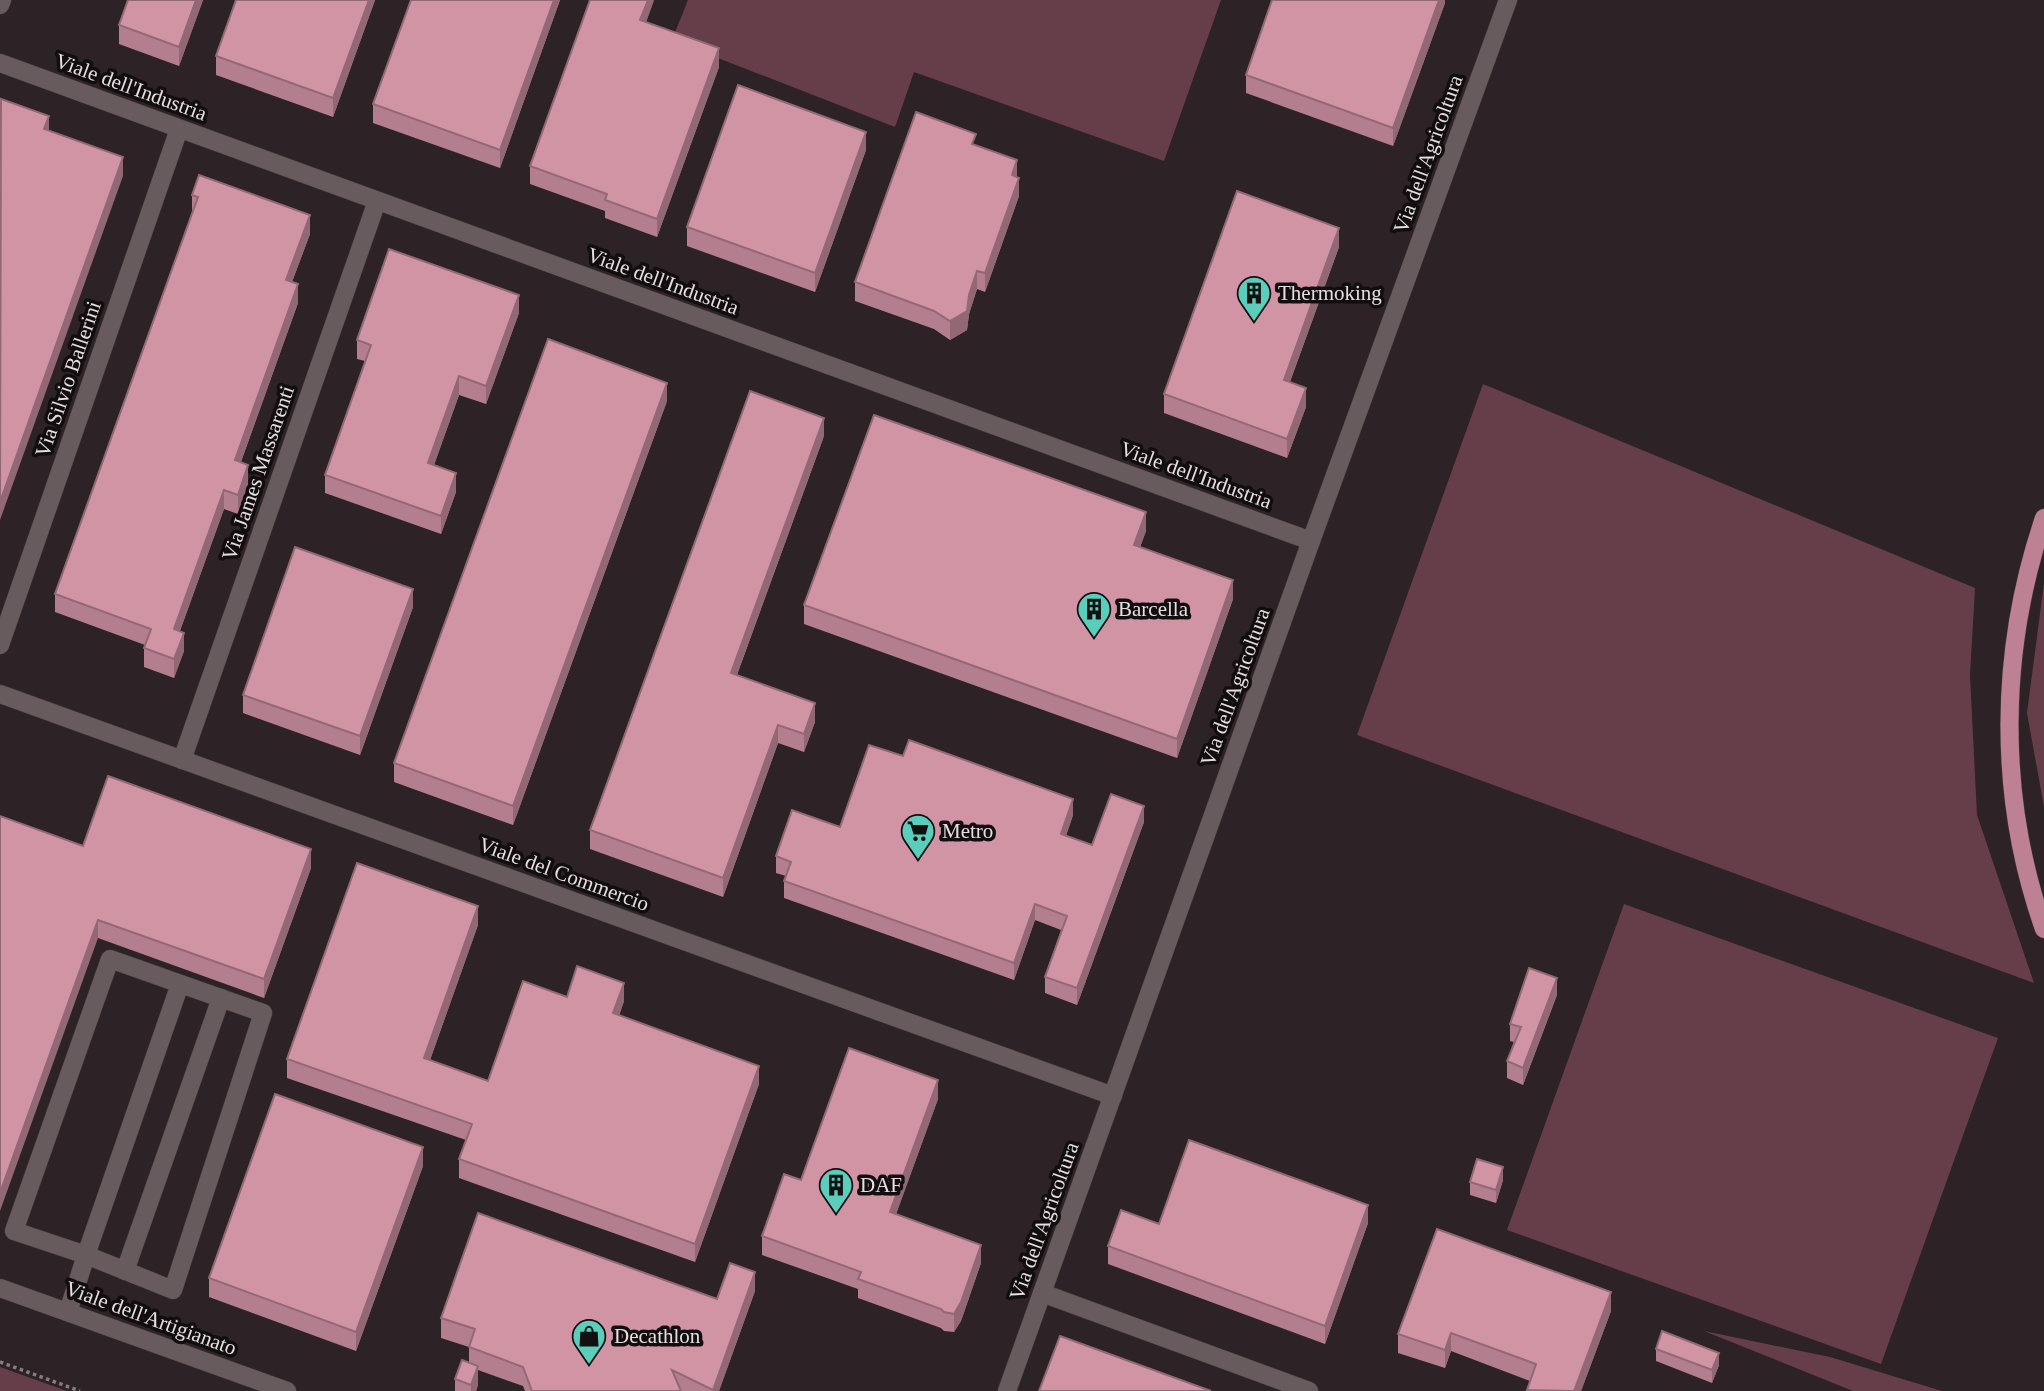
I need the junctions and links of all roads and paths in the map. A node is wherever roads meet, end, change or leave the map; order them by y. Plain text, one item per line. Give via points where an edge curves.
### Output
1 (1508, 0) edge
2 (0, 64) edge
3 (179, 128) junction
4 (377, 201) junction
5 (2044, 518) edge
6 (1311, 541) junction
7 (0, 645) edge
8 (0, 694) edge
9 (182, 760) junction
10 (2044, 929) edge
11 (180, 984) junction
12 (221, 998) junction
13 (1113, 1096) junction
14 (86, 1255) junction
15 (125, 1271) junction
16 (0, 1288) edge
17 (1042, 1293) junction
18 (68, 1312) junction
19 (0, 1362) edge
20 (80, 1391) edge
21 (287, 1391) edge
22 (1007, 1391) edge
23 (1309, 1391) edge

1 - 6 street, Via dell'Agricoltura
2 - 3 street, Viale dell'Industria
3 - 4 street, Viale dell'Industria
3 - 7 street, Via Silvio Ballerini
4 - 6 street, Viale dell'Industria
4 - 9 street, Via James Massarenti
5 - 10 main road via 2021,603 2009,707 2019,836
6 - 13 street, Via dell'Agricoltura
8 - 9 street, Viale del Commercio
9 - 13 street, Viale del Commercio
11 - 12 street
11 - 14 street
11 - 14 street via 110,959 14,1231
12 - 15 street
12 - 15 street via 263,1013 173,1290
13 - 17 street, Via dell'Agricoltura
14 - 15 street
14 - 18 street
16 - 18 street, Viale dell'Artigianato
17 - 22 street, Via dell'Agricoltura
17 - 23 street
18 - 21 street, Viale dell'Artigianato
19 - 20 path

